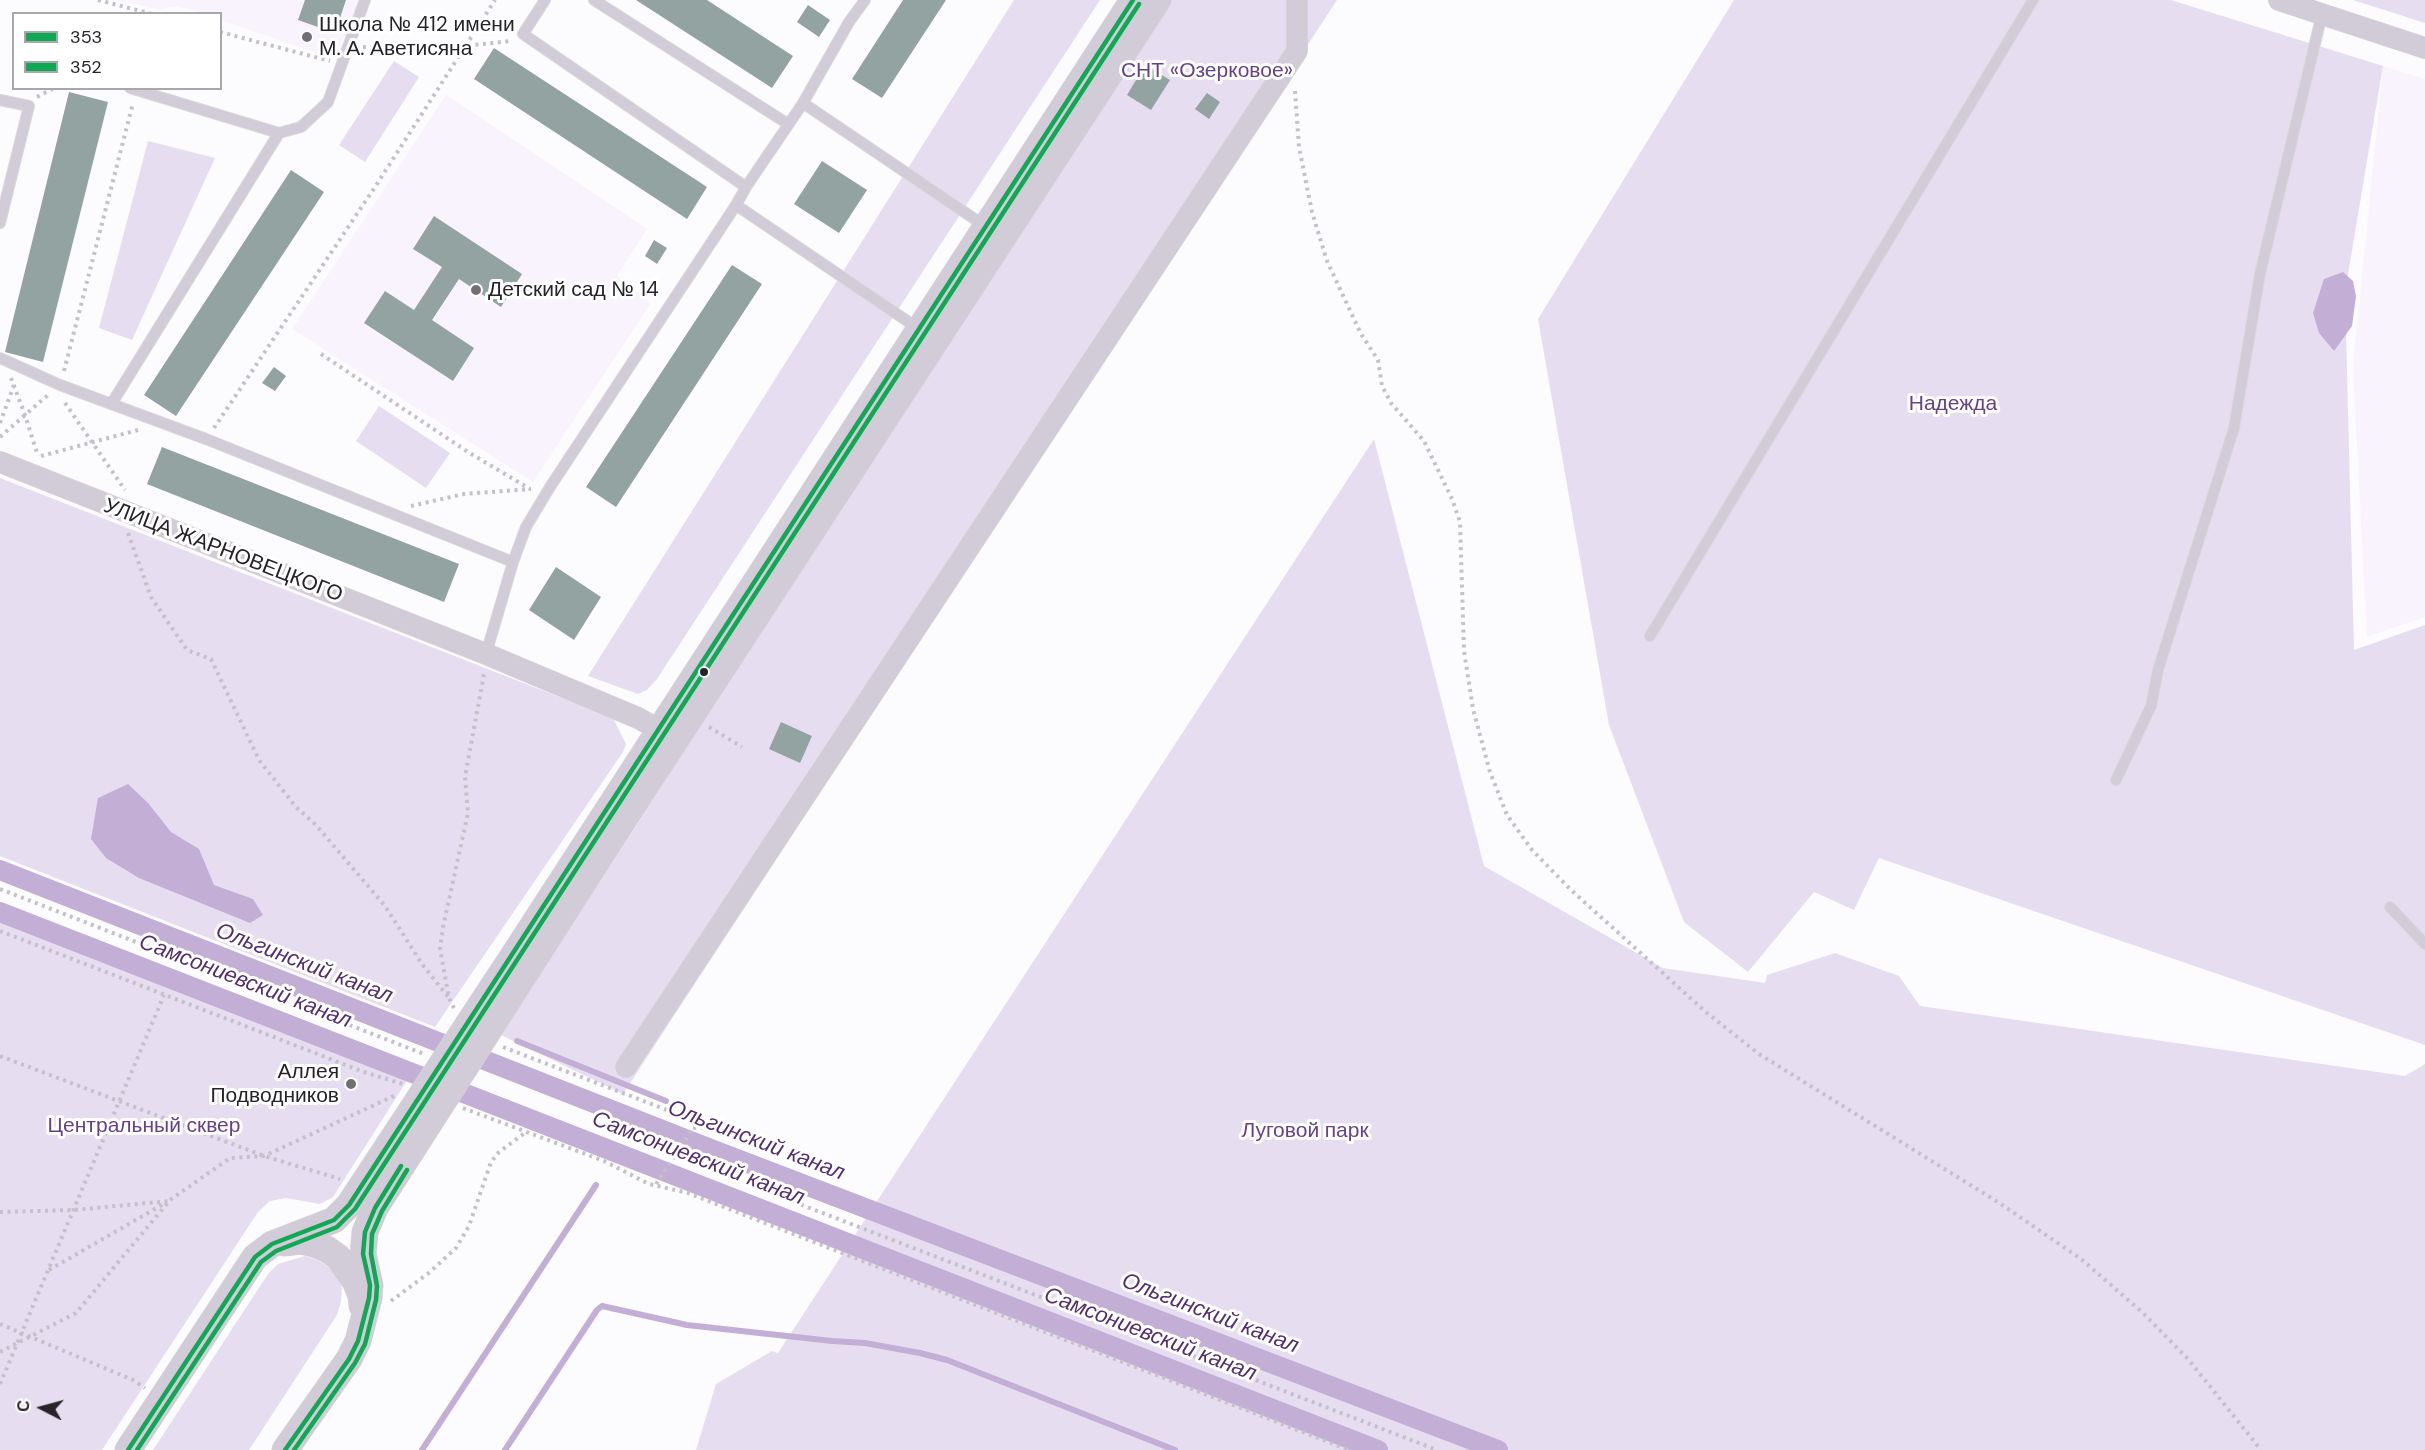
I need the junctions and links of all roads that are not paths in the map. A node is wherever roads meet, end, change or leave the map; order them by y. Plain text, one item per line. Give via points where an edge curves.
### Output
1 (365, 0) edge
2 (545, 0) edge
3 (594, 0) edge
4 (864, 0) edge
5 (1134, 0) edge
6 (1158, 0) edge
7 (1297, 0) edge
8 (2033, 0) edge
9 (2279, 0) edge
10 (2322, 14) junction
11 (2425, 48) edge
12 (133, 90) edge
13 (0, 100) edge
14 (803, 103) junction
15 (788, 124) junction
16 (279, 133) junction
17 (746, 187) junction
18 (736, 205) junction
19 (0, 223) edge
20 (995, 232) junction
21 (928, 334) junction
22 (0, 358) edge
23 (112, 403) junction
24 (0, 462) edge
25 (513, 562) junction
26 (1650, 636) dead end
27 (486, 654) junction
28 (669, 735) junction
29 (2116, 780) dead end
30 (2390, 907) dead end
31 (2425, 944) edge
32 (621, 1075) road end
33 (416, 1104) junction
34 (272, 1244) junction
35 (364, 1321) junction
36 (128, 1450) edge
37 (285, 1450) edge

1 - 16 lane via 328,102 301,127
2 - 17 lane via 523,34
3 - 15 lane
4 - 14 lane
5 - 20 street
6 - 20 street
7 - 32 street via 1297,51
8 - 26 lane
9 - 10 street
10 - 11 street
10 - 29 lane via 2260,274 2234,428 2158,670 2151,706
12 - 16 lane
13 - 19 lane via 29,106
14 - 15 lane
14 - 20 lane
15 - 17 lane
16 - 23 lane
17 - 18 lane
18 - 21 lane
18 - 25 lane via 550,487 526,526
20 - 21 street
21 - 28 street
22 - 23 lane
23 - 25 lane
24 - 27 street, УЛИЦА ЖАРНОВЕЦКОГО
25 - 27 lane
27 - 28 street, УЛИЦА ЖАРНОВЕЦКОГО
28 - 33 street
30 - 31 lane
33 - 34 street via 343,1212 324,1225
33 - 35 street via 368,1224 363,1254 370,1285
34 - 35 street via 301,1241 338,1257 355,1281
34 - 36 street via 255,1257
35 - 37 street via 349,1359

